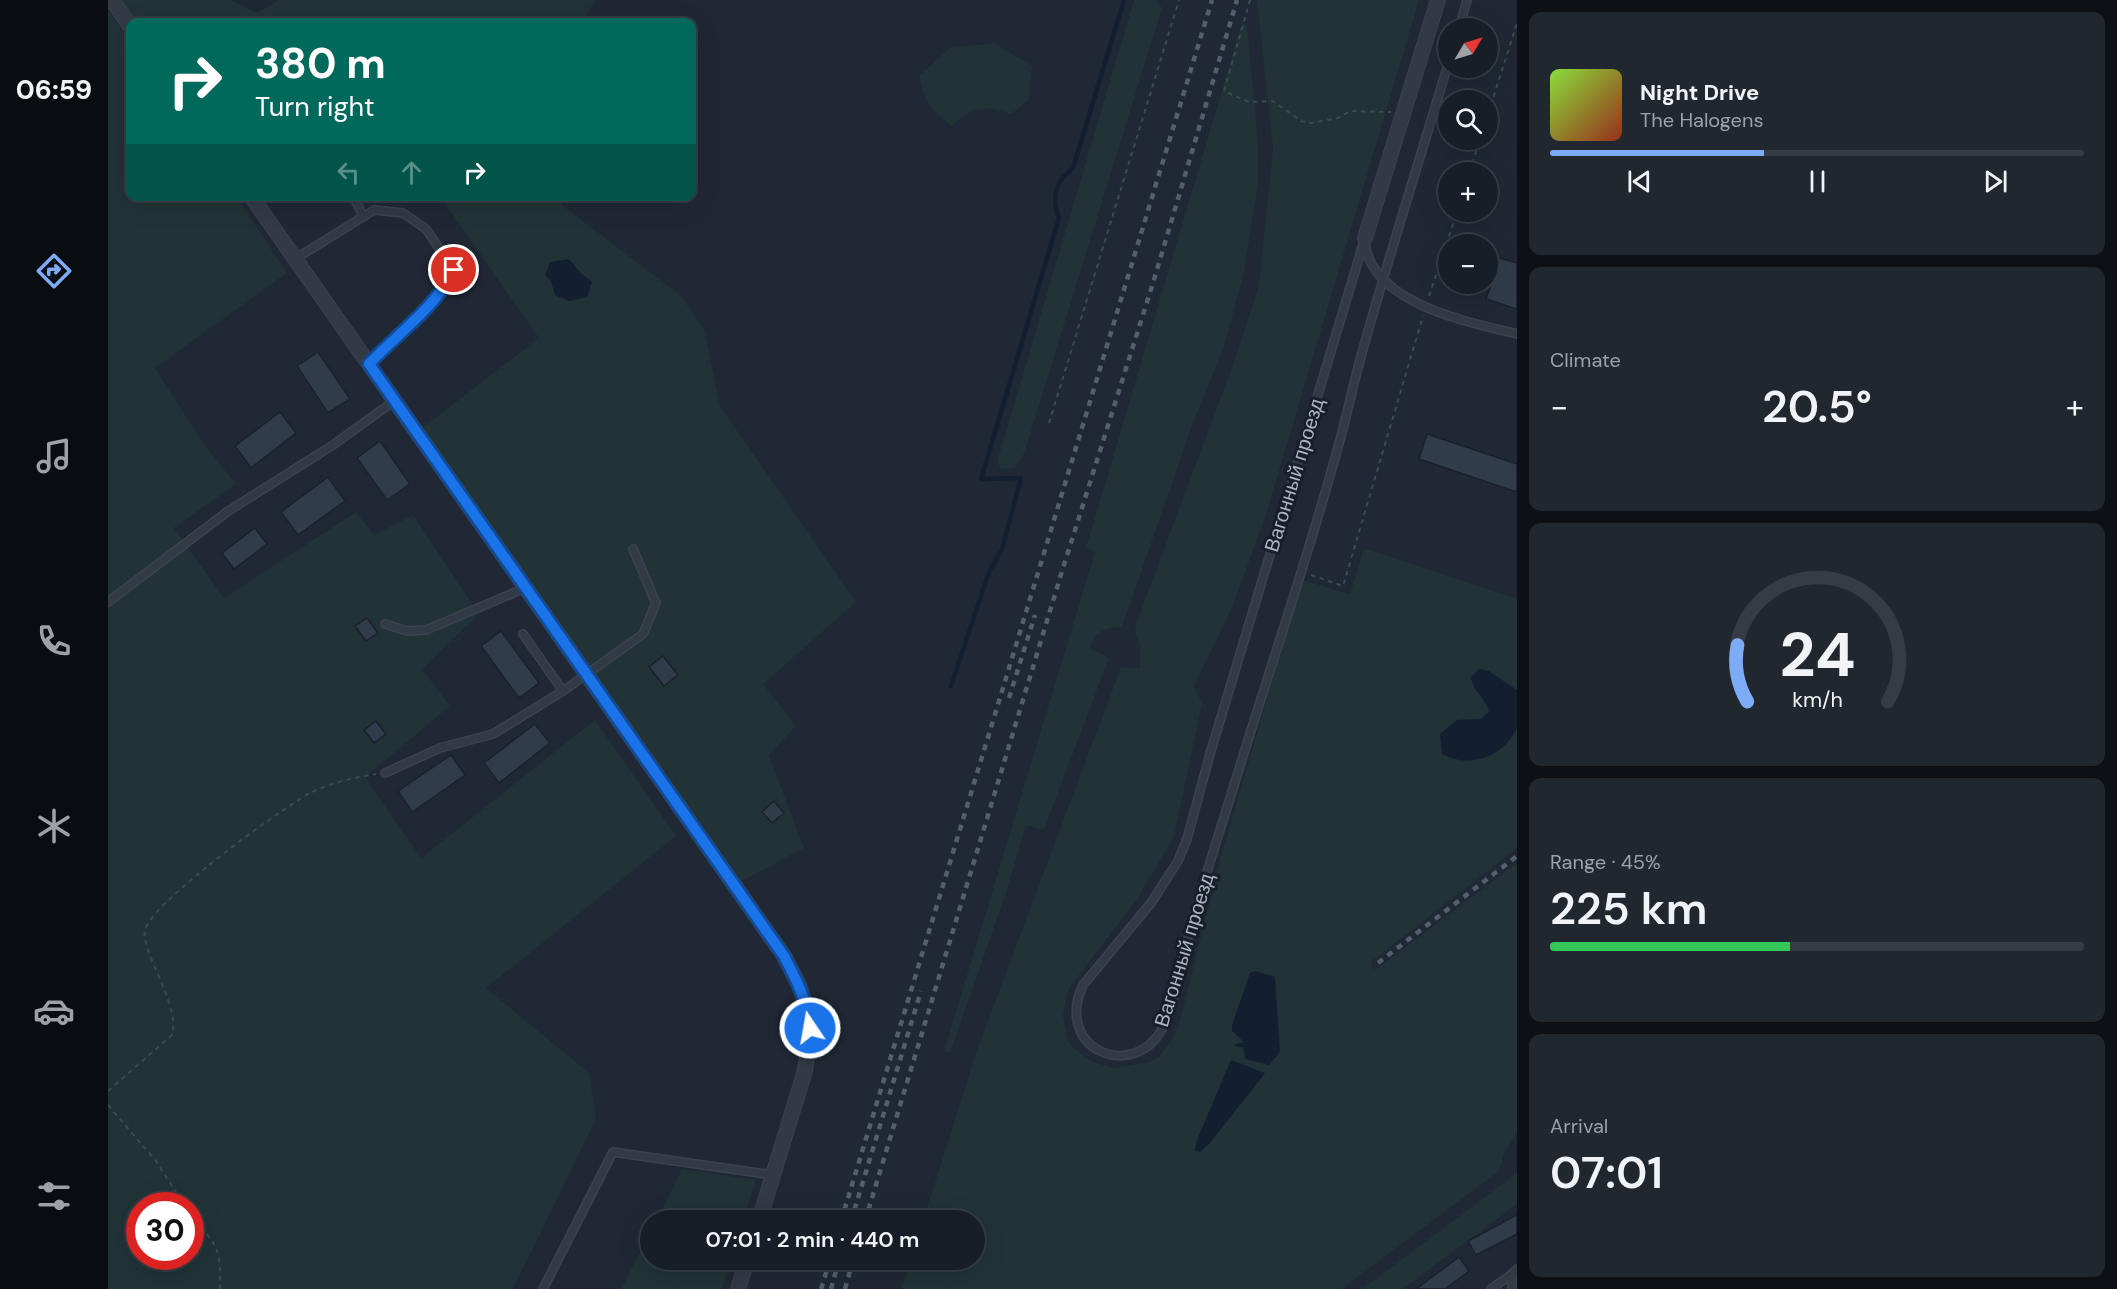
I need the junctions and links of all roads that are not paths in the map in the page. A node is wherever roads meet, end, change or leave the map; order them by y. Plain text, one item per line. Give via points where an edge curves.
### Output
1 (112, 0) edge
2 (1438, 0) edge
3 (1467, 0) edge
4 (1462, 18) edge
5 (126, 21) edge
6 (1444, 78) edge
7 (254, 201) edge
8 (356, 201) edge
9 (363, 216) junction
10 (1365, 238) junction
11 (295, 259) junction
12 (1384, 279) junction
13 (1517, 334) edge
14 (369, 364) junction
15 (394, 401) junction
16 (633, 549) dead end
17 (525, 588) junction
18 (108, 602) edge
19 (386, 624) dead end
20 (523, 634) dead end
21 (586, 674) junction
22 (563, 691) junction
23 (385, 772) road end
24 (773, 1175) junction
25 (762, 1210) edge
26 (744, 1270) edge
27 (1514, 1272) edge
28 (543, 1289) edge
29 (738, 1289) edge
30 (1491, 1289) edge
31 (1512, 1289) edge

1 - 5 street
2 - 10 street, Вагонный проезд
3 - 4 lane
6 - 12 lane, Вагонный проезд
7 - 11 street
8 - 9 lane
9 - 11 lane
9 - 14 lane via 374,210 403,213 426,229 454,270 424,310
10 - 12 lane via 1366,253
10 - 12 lane, Вагонный проезд via 1187,838 1166,882 1083,985 1076,1000 1075,1018 1082,1034 1102,1053 1132,1055 1147,1048 1165,1023 1192,923 1334,465
11 - 14 street
12 - 13 lane via 1426,308
14 - 15 street
15 - 17 street
15 - 18 lane via 227,512
16 - 21 lane via 656,603 643,634
17 - 19 lane via 426,630 407,631
17 - 21 street
20 - 22 lane
21 - 22 lane
21 - 24 street via 784,956 799,985 809,1014 810,1041
22 - 23 lane via 493,734 440,748
24 - 25 street
24 - 28 lane via 613,1152
26 - 29 street
27 - 30 lane
27 - 31 lane

